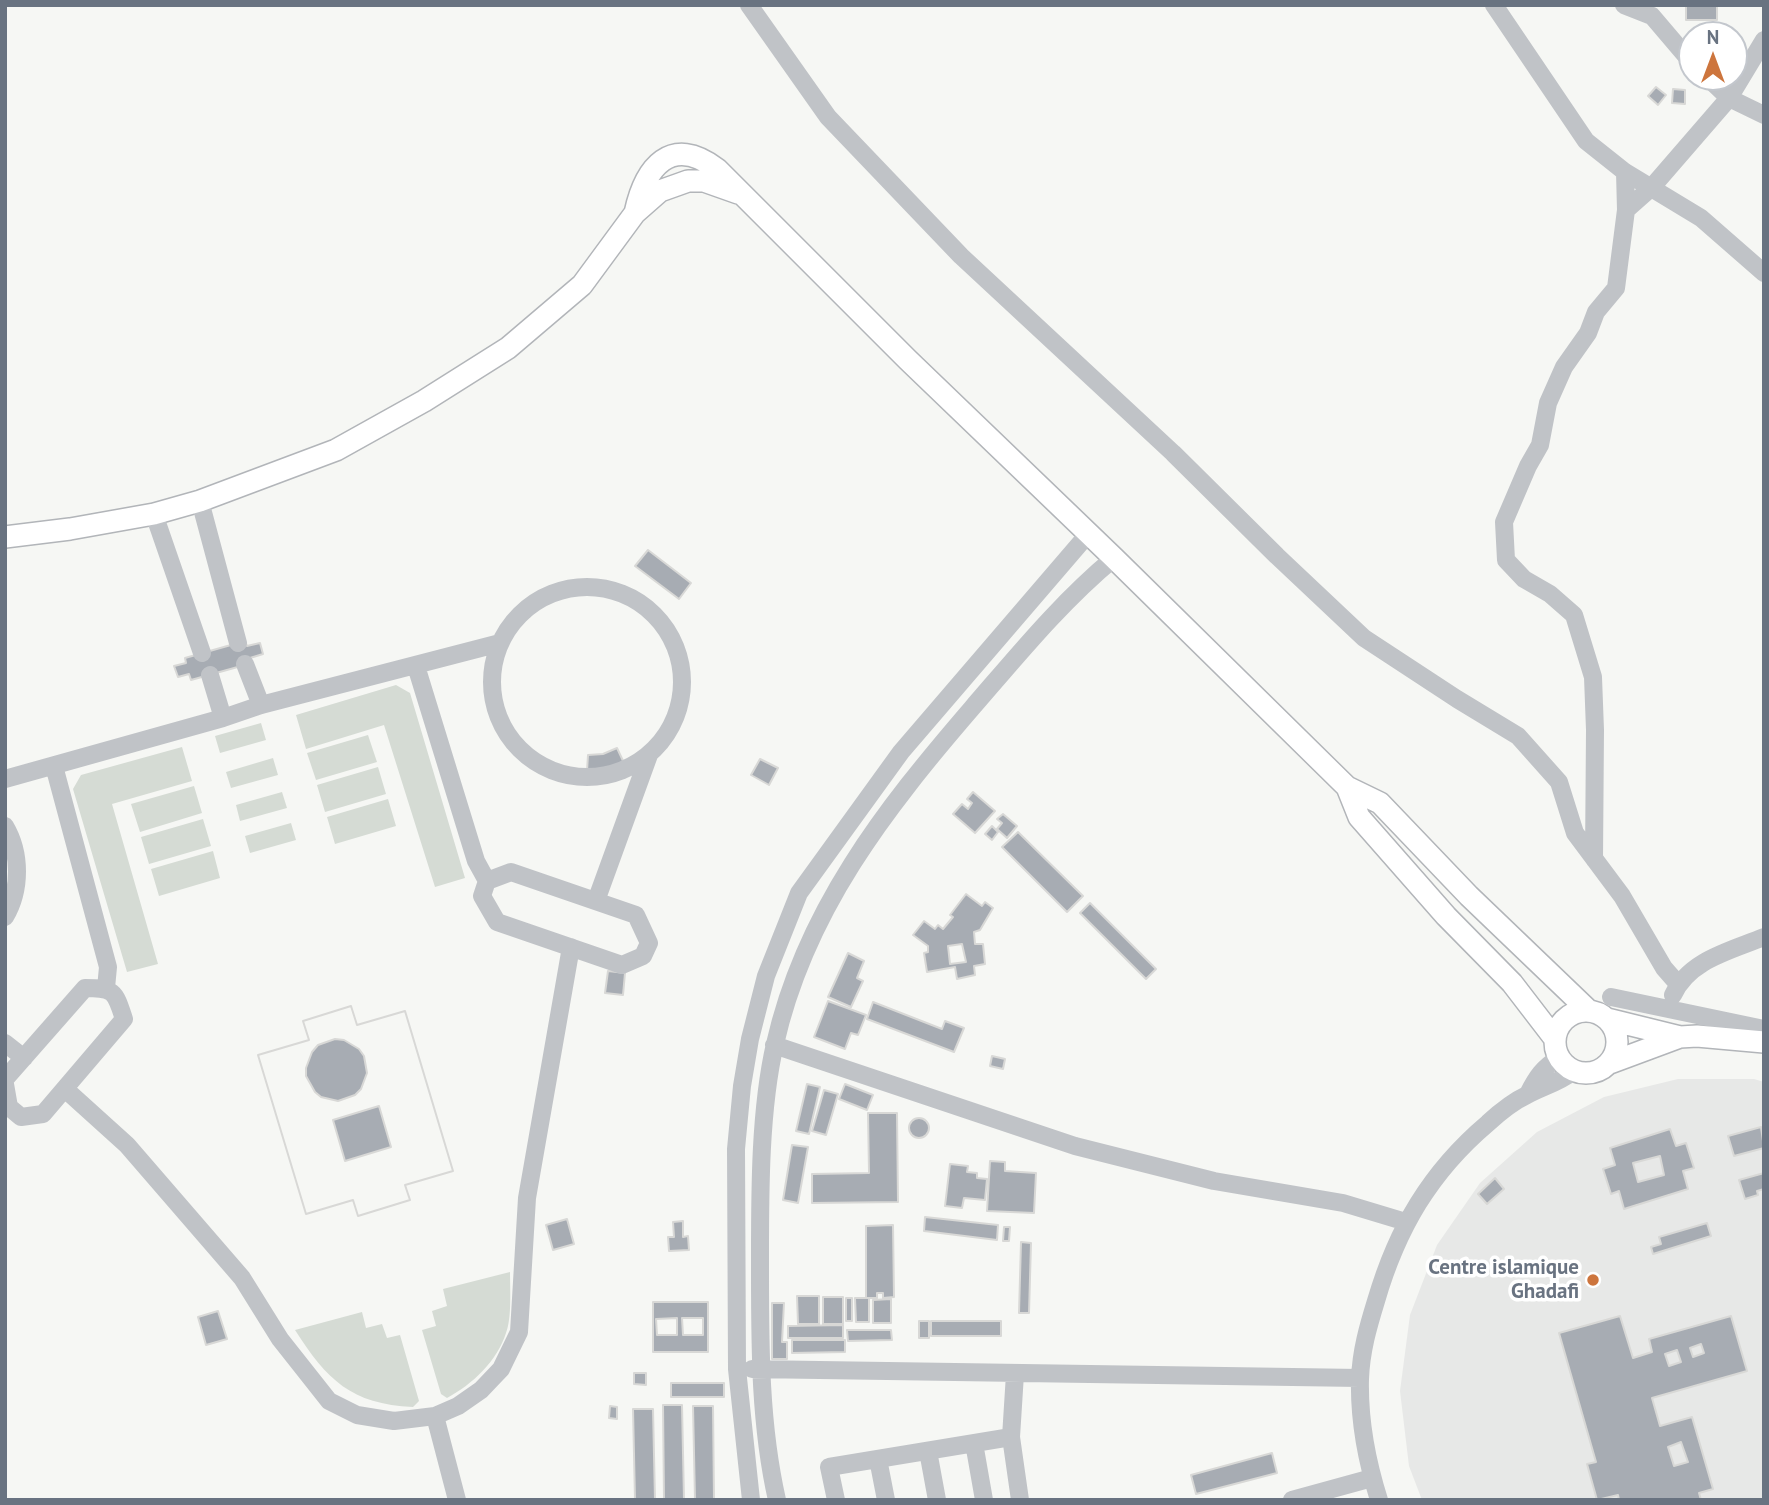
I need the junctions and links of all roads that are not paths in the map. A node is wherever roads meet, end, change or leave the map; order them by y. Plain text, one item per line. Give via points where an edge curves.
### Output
1 (749, 5) edge
2 (1494, 5) edge
3 (1623, 5) edge
4 (1764, 40) edge
5 (1678, 47) edge
6 (1721, 91) edge
7 (1728, 98) junction
8 (1764, 115) edge
9 (1625, 172) junction
10 (1652, 187) junction
11 (1626, 209) junction
12 (1764, 274) edge
13 (200, 501) junction
14 (154, 514) junction
15 (1088, 533) junction
16 (5, 537) edge
17 (1114, 558) junction
18 (238, 643) dead end
19 (500, 643) junction
20 (202, 653) dead end
21 (245, 664) dead end
22 (416, 666) junction
23 (210, 674) dead end
24 (261, 705) junction
25 (223, 718) junction
26 (649, 754) junction
27 (54, 766) junction
28 (5, 779) edge
29 (1347, 787) junction
30 (5, 826) edge
31 (1594, 859) junction
32 (487, 881) junction
33 (596, 901) junction
34 (5, 917) edge
35 (1764, 937) edge
36 (571, 947) junction
37 (1678, 985) junction
38 (106, 988) junction
39 (1611, 997) dead end
40 (1668, 1008) junction
41 (1598, 1015) junction
42 (1764, 1028) edge
43 (1680, 1037) junction
44 (1764, 1042) edge
45 (5, 1043) edge
46 (774, 1045) junction
47 (1563, 1056) junction
48 (24, 1058) junction
49 (1610, 1063) junction
50 (5, 1079) edge
51 (5, 1084) edge
52 (65, 1089) junction
53 (1406, 1222) junction
54 (737, 1369) junction
55 (761, 1369) junction
56 (1014, 1374) junction
57 (1360, 1378) junction
58 (435, 1416) junction
59 (1011, 1437) junction
60 (974, 1443) junction
61 (928, 1451) junction
62 (878, 1459) junction
63 (1372, 1478) junction
64 (457, 1500) edge
65 (751, 1500) edge
66 (776, 1500) edge
67 (836, 1500) edge
68 (886, 1500) edge
69 (937, 1500) edge
70 (984, 1500) edge
71 (1020, 1500) edge
72 (1292, 1500) edge
73 (1379, 1500) edge

1 - 31 street via 828,117 961,256 1364,638 1518,736 1559,782 1575,833
2 - 9 street via 1586,141
3 - 5 street via 1652,16
4 - 7 street
6 - 7 street
7 - 8 street
7 - 10 street
9 - 10 street
9 - 11 street
10 - 11 street
10 - 12 street via 1701,218
11 - 31 street via 1616,288 1596,312 1588,333 1564,367 1548,403 1540,445 1504,522 1506,560 1574,615 1593,677
13 - 14 main road
13 - 15 main road via 337,450 508,348 582,285 635,213 640,188 650,172 662,160 692,155 717,169
13 - 18 street
14 - 16 main road
14 - 20 street
15 - 17 main road
15 - 54 street via 901,752 799,893 766,976 742,1086 736,1149
17 - 29 main road
17 - 46 street via 1049,617 922,766 863,844 815,927
19 - 22 street
19 - 26 street via 492,676 497,713 518,748 536,763 573,776 594,777 632,766
19 - 26 street via 526,609 558,592 602,589 634,600 651,612 673,640 682,675 674,721
21 - 24 street
22 - 24 street
22 - 32 street via 476,861
23 - 25 street
24 - 25 street
25 - 27 street
26 - 33 street
27 - 28 street
27 - 38 street via 108,967
29 - 41 main road via 1380,803 1469,895
29 - 47 main road via 1359,817 1512,984
30 - 34 street via 17,865 16,890
31 - 37 street
32 - 33 street via 511,872
32 - 36 street via 482,896 497,922
33 - 36 street via 636,915 649,943 643,956 622,965
35 - 37 street via 1703,962
36 - 58 street via 527,1198 519,1332 501,1369 481,1390
37 - 40 street
38 - 48 street via 85,988
38 - 52 street via 117,998 124,1019
39 - 40 street
40 - 42 street
41 - 43 main road
41 - 47 main road via 1570,1015 1558,1030
41 - 49 main road via 1613,1026 1618,1045
43 - 44 main road
43 - 49 main road
45 - 48 street
46 - 53 street via 1075,1146 1213,1181 1343,1203
46 - 55 street via 760,1210
47 - 49 main road via 1583,1073
47 - 53 street via 1548,1065 1528,1094 1509,1105 1464,1147 1427,1189
48 - 50 street
51 - 52 street via 9,1107 22,1117 43,1114
52 - 58 street via 127,1145 242,1278 329,1401 357,1415 394,1421
53 - 57 street via 1390,1256 1364,1339
54 - 55 street
54 - 65 street
55 - 56 street
55 - 66 street via 764,1426
56 - 57 street
56 - 59 street
57 - 63 street
58 - 64 street
59 - 60 street
59 - 71 street
60 - 61 street
60 - 70 street
61 - 62 street
61 - 69 street
62 - 67 street via 829,1467
62 - 68 street
63 - 72 street
63 - 73 street

